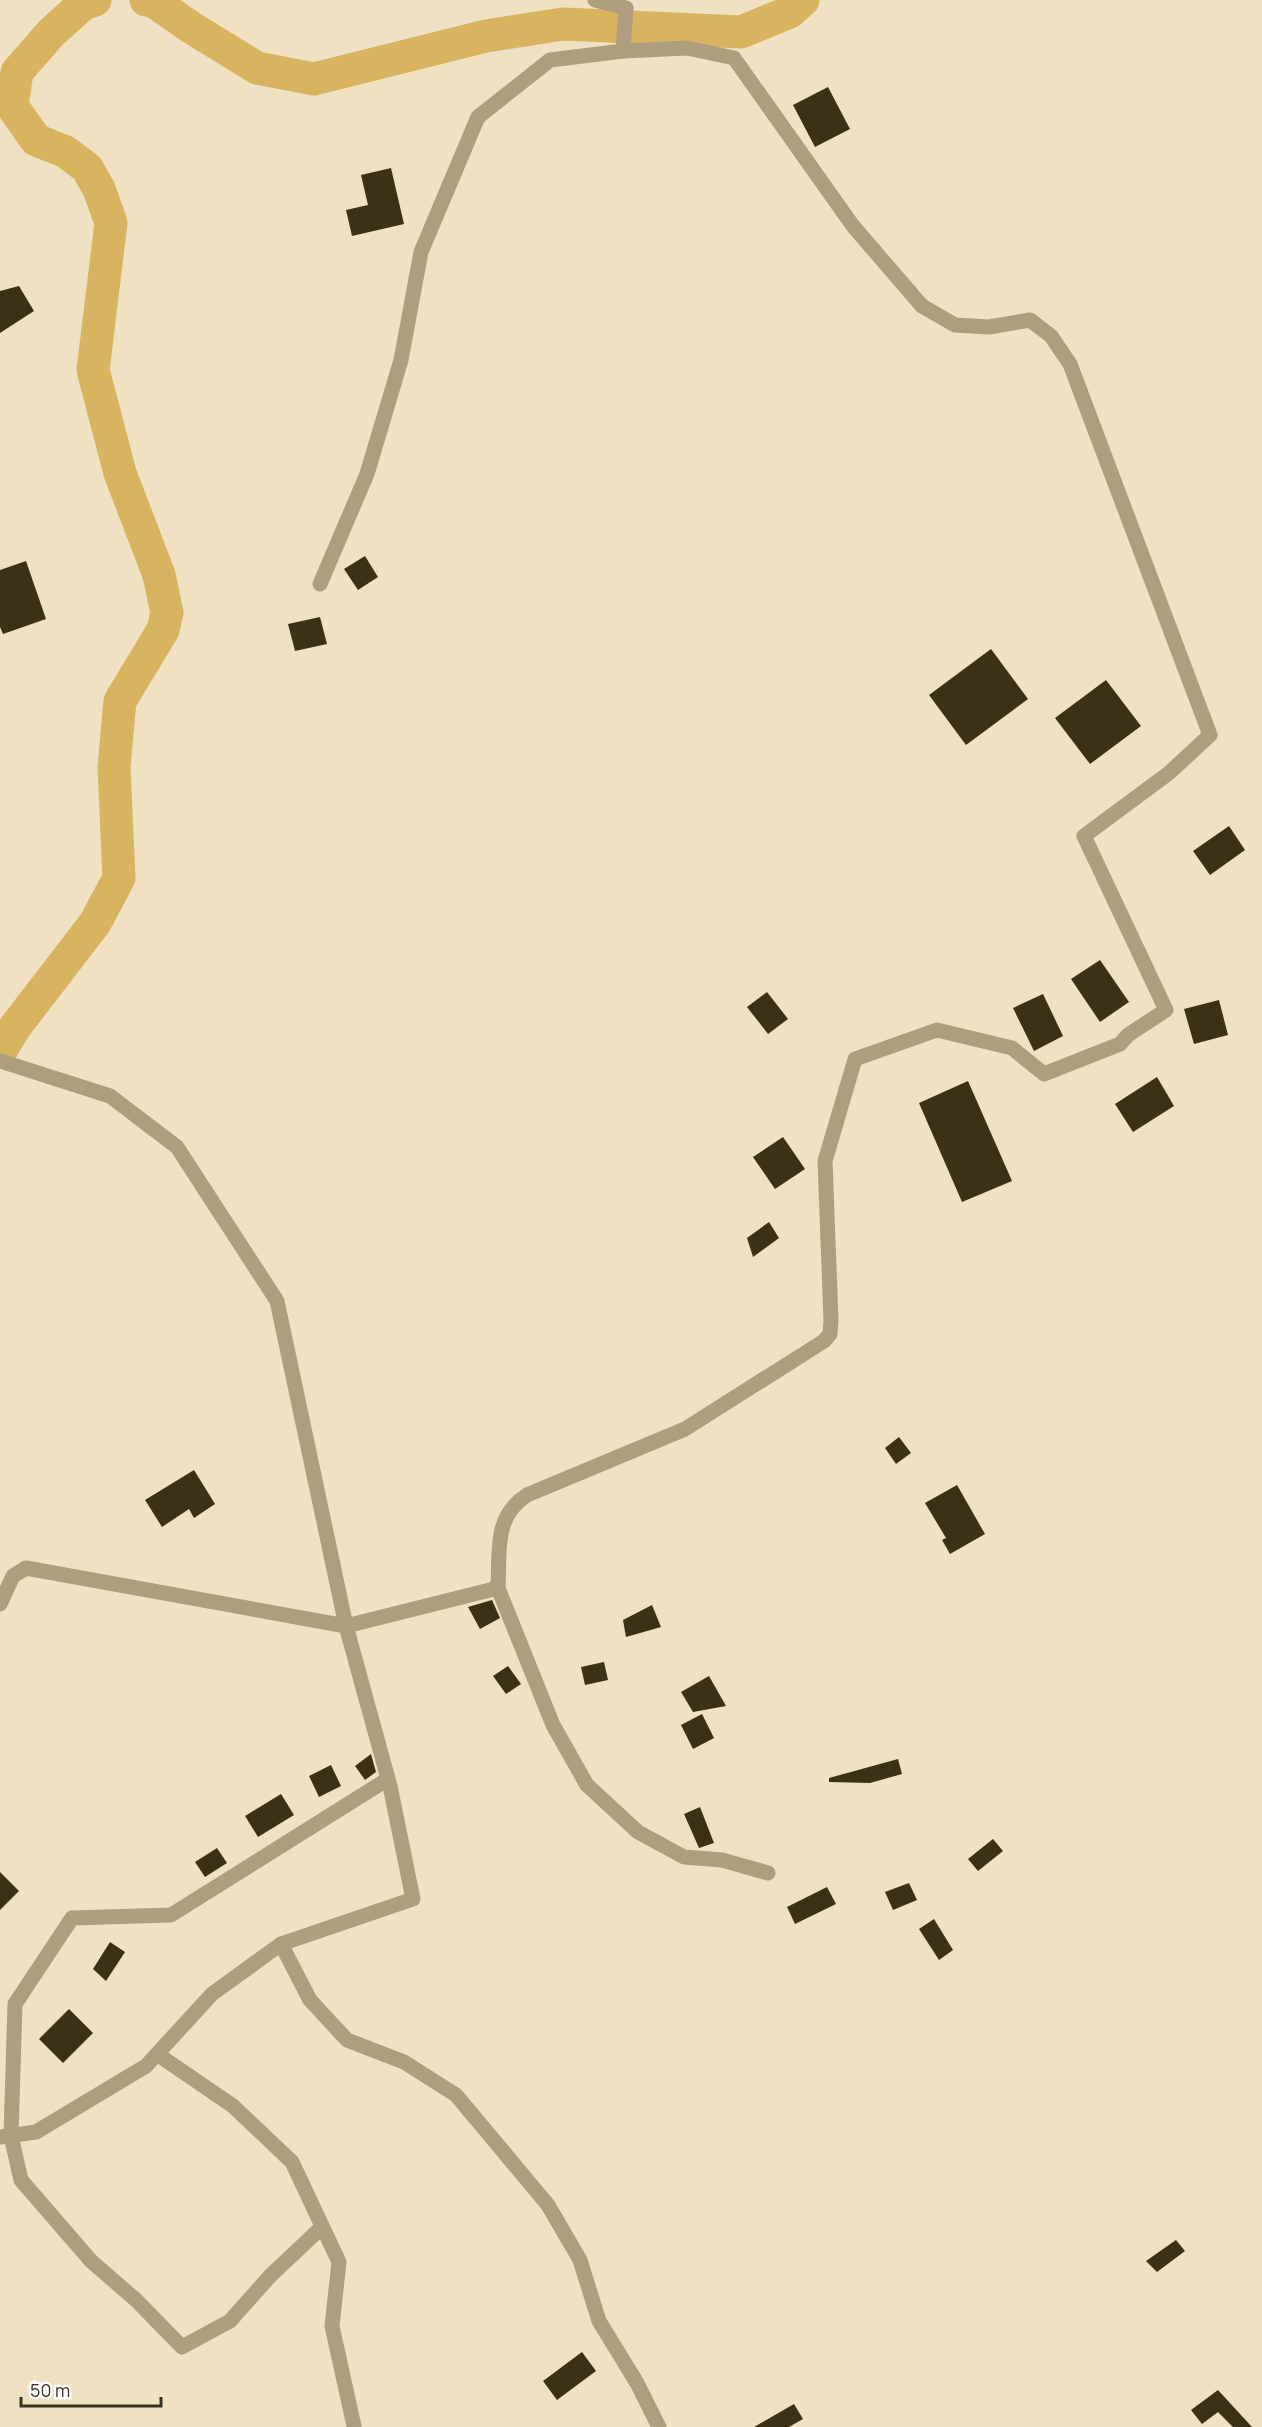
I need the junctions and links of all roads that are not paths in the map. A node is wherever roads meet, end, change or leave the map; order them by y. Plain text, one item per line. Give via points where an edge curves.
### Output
1 (595, 0) edge
2 (623, 51) junction
3 (320, 584) dead end
4 (0, 1061) edge
5 (498, 1588) junction
6 (0, 1604) edge
7 (346, 1626) junction
8 (388, 1779) junction
9 (768, 1873) dead end
10 (281, 1944) junction
11 (157, 2054) junction
12 (5, 2137) edge
13 (322, 2227) junction
14 (354, 2426) edge
15 (659, 2427) edge

1 - 2 street via 626,8
2 - 3 street via 550,60 478,117 421,252 401,360 367,474
2 - 5 street via 687,48 734,58 853,226 922,306 955,325 989,327 1030,320 1051,336 1070,364 1210,735 1169,773 1084,836 1166,1010 1120,1044 1044,1074 1012,1048 938,1030 855,1059 825,1161 830,1334 685,1430 513,1504 502,1525
4 - 7 street via 110,1096 177,1147 277,1301
5 - 7 street
5 - 9 street via 553,1725 587,1785 638,1832 684,1857 722,1860
6 - 7 street via 13,1576 26,1568
7 - 8 street
8 - 10 street via 413,1899
8 - 12 street via 171,1915 72,1918 15,2004
10 - 11 street via 212,1994
10 - 15 street via 310,2000 347,2040 404,2062 456,2095 548,2205 580,2260 599,2321
11 - 12 street via 146,2066 36,2132
11 - 13 street via 233,2106 292,2162
12 - 13 street via 21,2180 91,2261 182,2347 230,2321
13 - 14 street via 339,2262 332,2326

